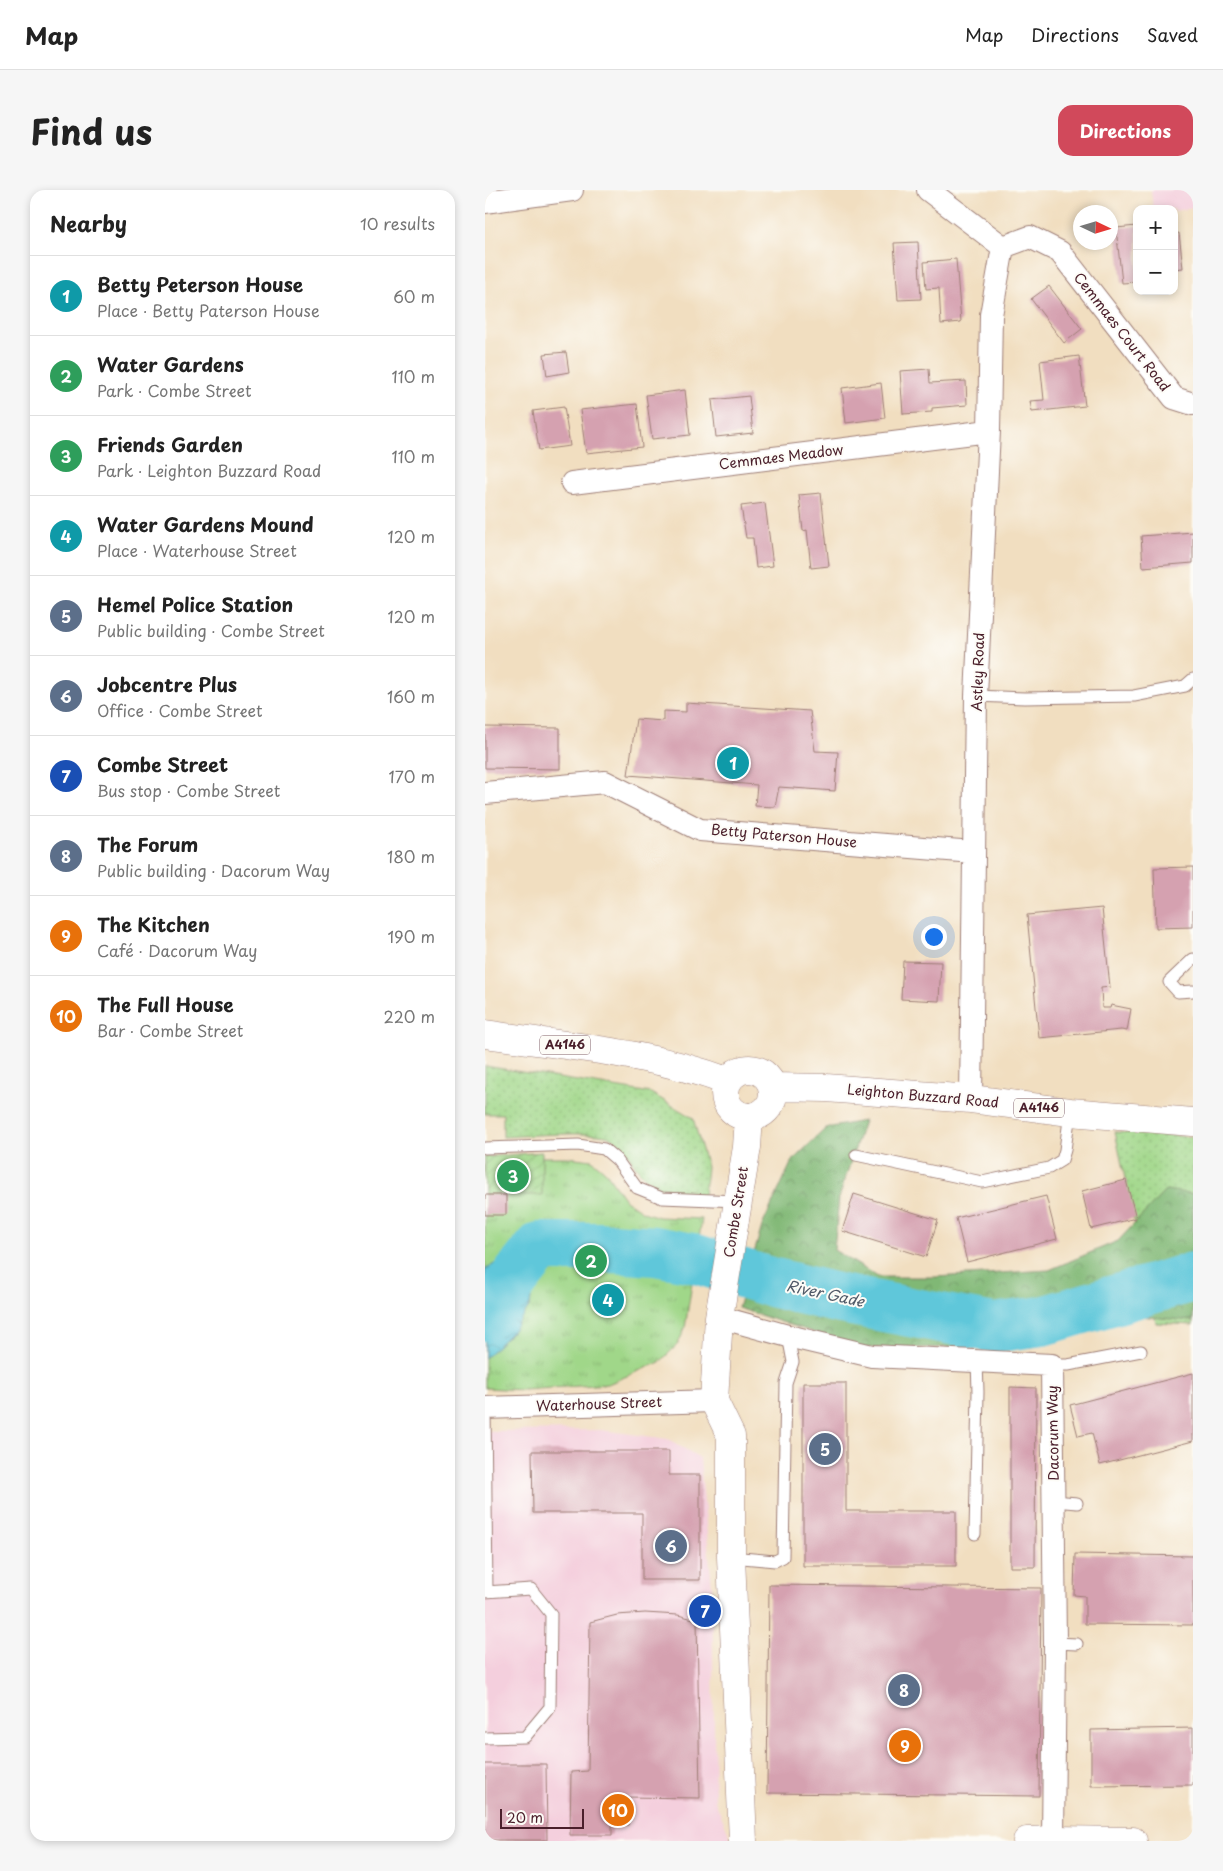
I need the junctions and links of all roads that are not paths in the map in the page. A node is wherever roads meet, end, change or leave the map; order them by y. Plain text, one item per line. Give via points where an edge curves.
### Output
1 (572, 190) edge
2 (928, 190) edge
3 (485, 202) edge
4 (1003, 247) junction
5 (1193, 404) edge
6 (989, 431) junction
7 (572, 483) dead end
8 (1193, 679) edge
9 (976, 696) junction
10 (485, 793) edge
11 (973, 852) junction
12 (1193, 959) edge
13 (1193, 991) edge
14 (485, 1034) edge
15 (727, 1081) junction
16 (772, 1087) junction
17 (971, 1098) junction
18 (1070, 1112) junction
19 (749, 1118) junction
20 (1193, 1122) edge
21 (485, 1148) edge
22 (856, 1155) dead end
23 (738, 1202) junction
24 (721, 1308) junction
25 (788, 1336) junction
26 (1141, 1351) dead end
27 (977, 1361) junction
28 (1052, 1365) junction
29 (714, 1401) junction
30 (485, 1408) edge
31 (1054, 1490) junction
32 (1077, 1502) dead end
33 (975, 1534) dead end
34 (731, 1557) junction
35 (486, 1592) edge
36 (1055, 1643) junction
37 (1077, 1644) dead end
38 (485, 1738) edge
39 (1040, 1840) edge
40 (743, 1841) edge
41 (1133, 1841) edge

1 - 3 street
2 - 4 street
4 - 5 street, Cemmaes Court Road via 1030,237 1060,252 1174,398
4 - 6 street, Astley Road via 991,315
6 - 7 street, Cemmaes Meadow
6 - 9 street, Astley Road
8 - 9 lane via 1185,686 1134,696
9 - 11 street, Astley Road
10 - 11 street, Betty Paterson House via 605,782 700,830
11 - 17 street, Astley Road
12 - 13 lane via 1169,982 1179,992
14 - 15 main road, A4146 via 644,1057
15 - 16 main road via 740,1070 756,1069 769,1079
15 - 19 main road via 725,1097 728,1105 733,1112
16 - 17 main road, Leighton Buzzard Road / A4146
16 - 19 main road via 768,1108
17 - 18 main road, Leighton Buzzard Road / A4146
18 - 20 main road, Leighton Buzzard Road / A4146
18 - 22 lane via 1062,1160 1049,1168 982,1182
19 - 23 main road, Combe Street
21 - 23 lane via 578,1145 604,1148 637,1188 663,1198
23 - 24 main road, Combe Street
24 - 25 street, Dacorum Way
24 - 29 main road, Combe Street
25 - 27 street, Dacorum Way via 872,1356
25 - 34 lane via 793,1362 786,1383 783,1557 775,1561
26 - 28 lane
27 - 28 street, Dacorum Way
27 - 33 lane
28 - 31 street, Dacorum Way
29 - 30 street, Waterhouse Street
29 - 34 main road, Combe Street via 731,1436
30 - 35 lane
31 - 32 lane
31 - 36 street, Dacorum Way
34 - 40 main road, Combe Street
35 - 38 lane via 531,1589 551,1614 550,1707 525,1737
36 - 37 lane
36 - 39 street, Dacorum Way
39 - 41 main road

